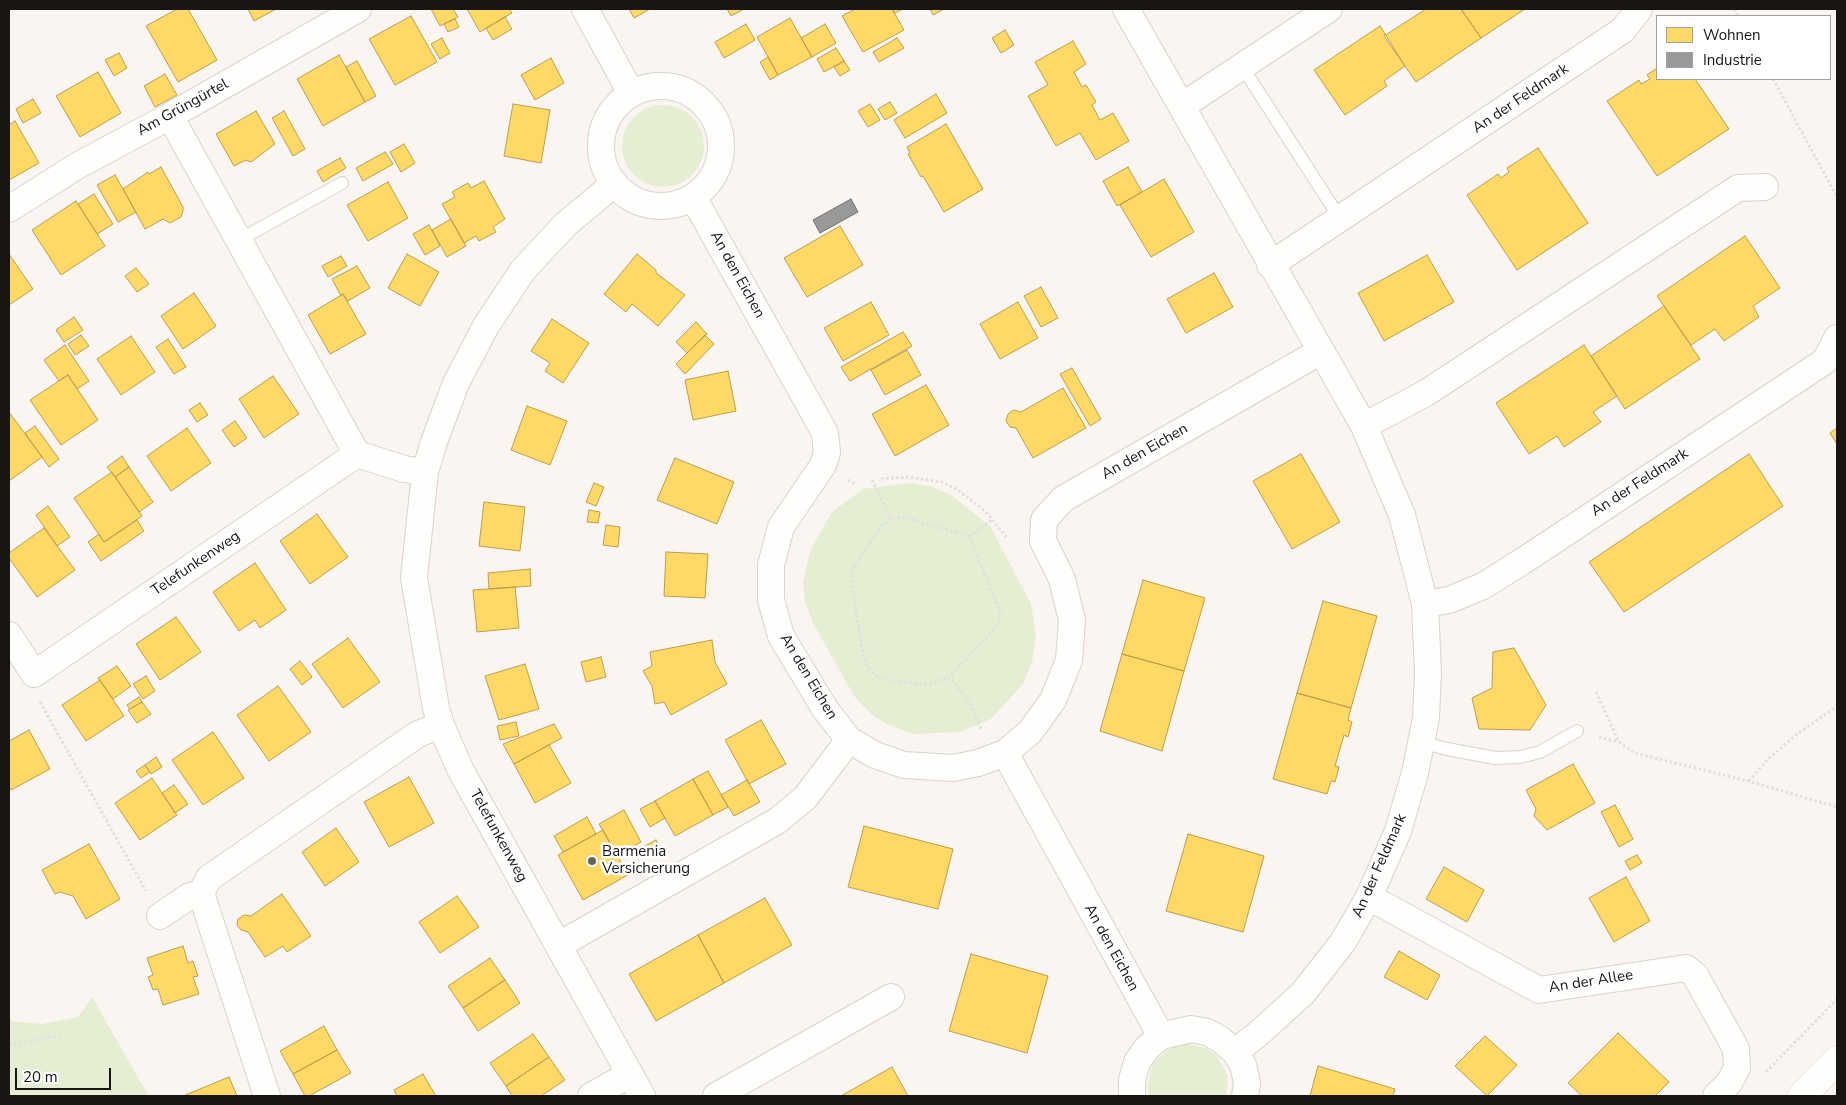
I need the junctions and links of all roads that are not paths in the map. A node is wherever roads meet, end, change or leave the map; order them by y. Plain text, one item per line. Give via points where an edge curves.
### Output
1 (358, 9) edge
2 (585, 9) edge
3 (1126, 9) edge
4 (1329, 9) edge
5 (1639, 9) edge
6 (1243, 68) junction
7 (631, 93) junction
8 (1182, 106) junction
9 (170, 116) junction
10 (342, 183) dead end
11 (614, 184) junction
12 (1765, 186) dead end
13 (693, 197) junction
14 (9, 210) edge
15 (1341, 220) junction
16 (239, 240) junction
17 (1270, 265) junction
18 (1837, 338) edge
19 (1321, 351) junction
20 (1364, 426) junction
21 (358, 454) junction
22 (425, 472) junction
23 (1425, 604) junction
24 (9, 636) edge
25 (441, 725) junction
26 (1577, 731) dead end
27 (849, 740) junction
28 (1421, 742) junction
29 (1005, 753) junction
30 (201, 893) junction
31 (1369, 897) junction
32 (160, 916) road end
33 (559, 946) junction
34 (891, 997) dead end
35 (1161, 1036) junction
36 (1235, 1052) junction
37 (1837, 1060) edge
38 (636, 1085) edge
39 (267, 1096) edge
40 (591, 1096) edge
41 (716, 1096) edge
42 (1132, 1096) edge
43 (1246, 1096) edge
44 (1716, 1096) edge
45 (1802, 1096) edge

1 - 9 street, Am Grüngürtel
2 - 7 street
3 - 8 street, An der Feldmark
4 - 6 street
5 - 15 street, An der Feldmark via 1624,30
6 - 8 street
6 - 15 lane
7 - 11 street via 614,106 604,125 600,145 603,166
7 - 13 street via 664,85 682,89 697,97 718,124 720,157 710,179
8 - 17 street, An der Feldmark
9 - 14 street, Am Grüngürtel via 77,166
9 - 16 street
10 - 16 lane
11 - 13 street via 643,204 677,204
11 - 22 street, Telefunkenweg via 566,224 524,270 486,326 456,383
12 - 20 street via 1738,188 1426,393
13 - 27 street, An den Eichen via 825,433 827,453 823,465 781,526 771,564 771,600 781,636 825,710
15 - 17 street, An der Feldmark
16 - 21 street
17 - 19 street, An der Feldmark
18 - 23 street, An der Feldmark via 1825,361 1523,561 1483,586 1449,600
19 - 20 street, An der Feldmark
19 - 29 street, An den Eichen via 1063,499 1044,520 1044,541 1062,579 1072,620 1069,660 1053,700 1030,732
20 - 23 street, An der Feldmark via 1402,515
21 - 22 street via 404,469
21 - 24 street, Telefunkenweg via 35,685
22 - 25 street, Telefunkenweg via 414,578 424,647
23 - 28 street, An der Feldmark via 1428,673 1426,718
25 - 30 street via 418,734 209,878
25 - 33 street, Telefunkenweg via 460,769
26 - 28 lane via 1540,752 1520,757 1495,758
27 - 29 street, An den Eichen via 875,756 904,765 953,768
27 - 33 street via 805,798 777,821
28 - 31 street, An der Feldmark via 1398,832
29 - 35 street, An den Eichen
30 - 32 street via 188,897
30 - 39 street
31 - 36 street, An der Feldmark via 1343,942 1303,993
31 - 44 street, An der Allee via 1539,990 1686,968 1695,974 1736,1049 1737,1068 1729,1083
33 - 38 street, Telefunkenweg
34 - 41 street
35 - 36 street via 1192,1029 1207,1032
35 - 42 street via 1137,1062
36 - 43 street via 1247,1083
37 - 45 street
38 - 40 street, Telefunkenweg

